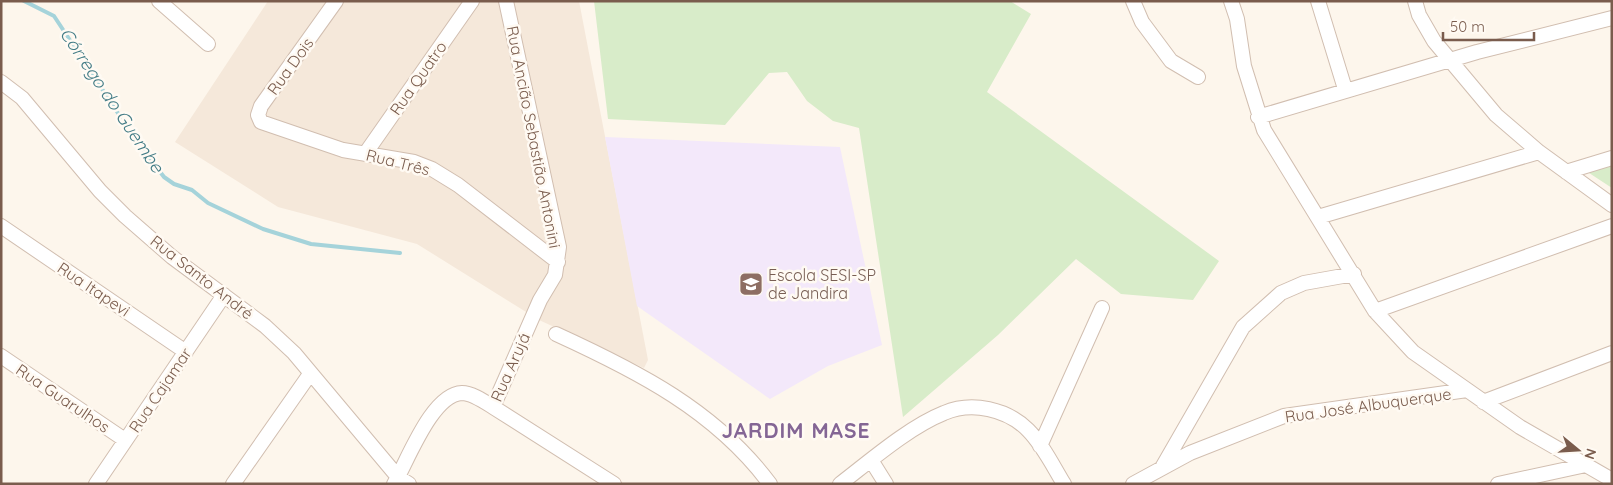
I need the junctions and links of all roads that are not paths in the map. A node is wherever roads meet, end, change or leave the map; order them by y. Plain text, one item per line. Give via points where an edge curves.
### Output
1 (159, 1) edge
2 (336, 1) edge
3 (472, 1) edge
4 (506, 1) edge
5 (1133, 1) edge
6 (1232, 1) edge
7 (1318, 1) edge
8 (1414, 1) edge
9 (1612, 18) edge
10 (208, 44) dead end
11 (1448, 60) junction
12 (1198, 78) dead end
13 (1, 82) edge
14 (1345, 89) junction
15 (1258, 117) junction
16 (273, 126) joint
17 (1539, 152) junction
18 (366, 154) junction
19 (1612, 158) edge
20 (1566, 172) junction
21 (1612, 206) edge
22 (1318, 217) junction
23 (1, 226) edge
24 (1612, 226) edge
25 (558, 262) junction
26 (1354, 274) junction
27 (224, 295) junction
28 (1102, 308) dead end
29 (1375, 311) junction
30 (528, 326) joint
31 (556, 334) dead end
32 (186, 352) junction
33 (1612, 352) edge
34 (1, 356) edge
35 (310, 374) junction
36 (1467, 390) junction
37 (1483, 402) junction
38 (494, 407) junction
39 (125, 440) junction
40 (1040, 446) junction
41 (871, 460) junction
42 (1586, 465) junction
43 (1163, 466) junction
44 (1612, 480) edge
45 (400, 482) edge
46 (96, 484) edge
47 (233, 484) edge
48 (614, 484) edge
49 (770, 484) edge
50 (840, 484) edge
51 (886, 484) edge
52 (1064, 484) edge
53 (1132, 484) edge
54 (1498, 484) edge

1 - 10 street
2 - 16 street, Rua Dois via 261,106 259,119
3 - 18 street, Rua Quatro
4 - 25 street, Rua Ancião Sebastião Antonini via 555,225
5 - 12 street via 1142,22 1171,61
6 - 15 street via 1244,66
7 - 14 street
8 - 11 street via 1430,34
9 - 11 street
11 - 14 street
11 - 17 street via 1496,115
13 - 27 street, Rua Santo André via 22,98 125,216 172,257
14 - 15 street
15 - 22 street
16 - 18 street, Rua Três via 343,150
17 - 20 street
17 - 22 street
18 - 25 street, Rua Três via 414,162 438,172
19 - 20 street
20 - 21 street
22 - 26 street
23 - 32 street, Rua Itapevi
24 - 29 street
25 - 30 street, Rua Ancião Sebastião Antonini via 552,285 540,300
26 - 29 street
26 - 43 street via 1304,283 1289,290 1243,327
27 - 32 street, Rua Cajamar
27 - 35 street, Rua Santo André via 287,346
28 - 40 street
29 - 36 street via 1412,352
30 - 38 street, Rua Arujá
31 - 49 street via 610,359 680,398 718,427 753,461
32 - 39 street, Rua Cajamar
33 - 37 street
34 - 39 street, Rua Guarulhos
35 - 45 street, Rua Santo André
35 - 47 street
36 - 37 street
36 - 43 street, Rua José Albuquerque via 1284,416
37 - 42 street
38 - 45 street, Rua Arujá via 464,393 443,400 431,415
38 - 48 street
39 - 46 street, Rua Cajamar
40 - 41 street via 1012,417 990,408 971,408 944,412
40 - 52 street
41 - 50 street
41 - 51 street
42 - 44 street
42 - 54 street
43 - 53 street, Rua José Albuquerque

